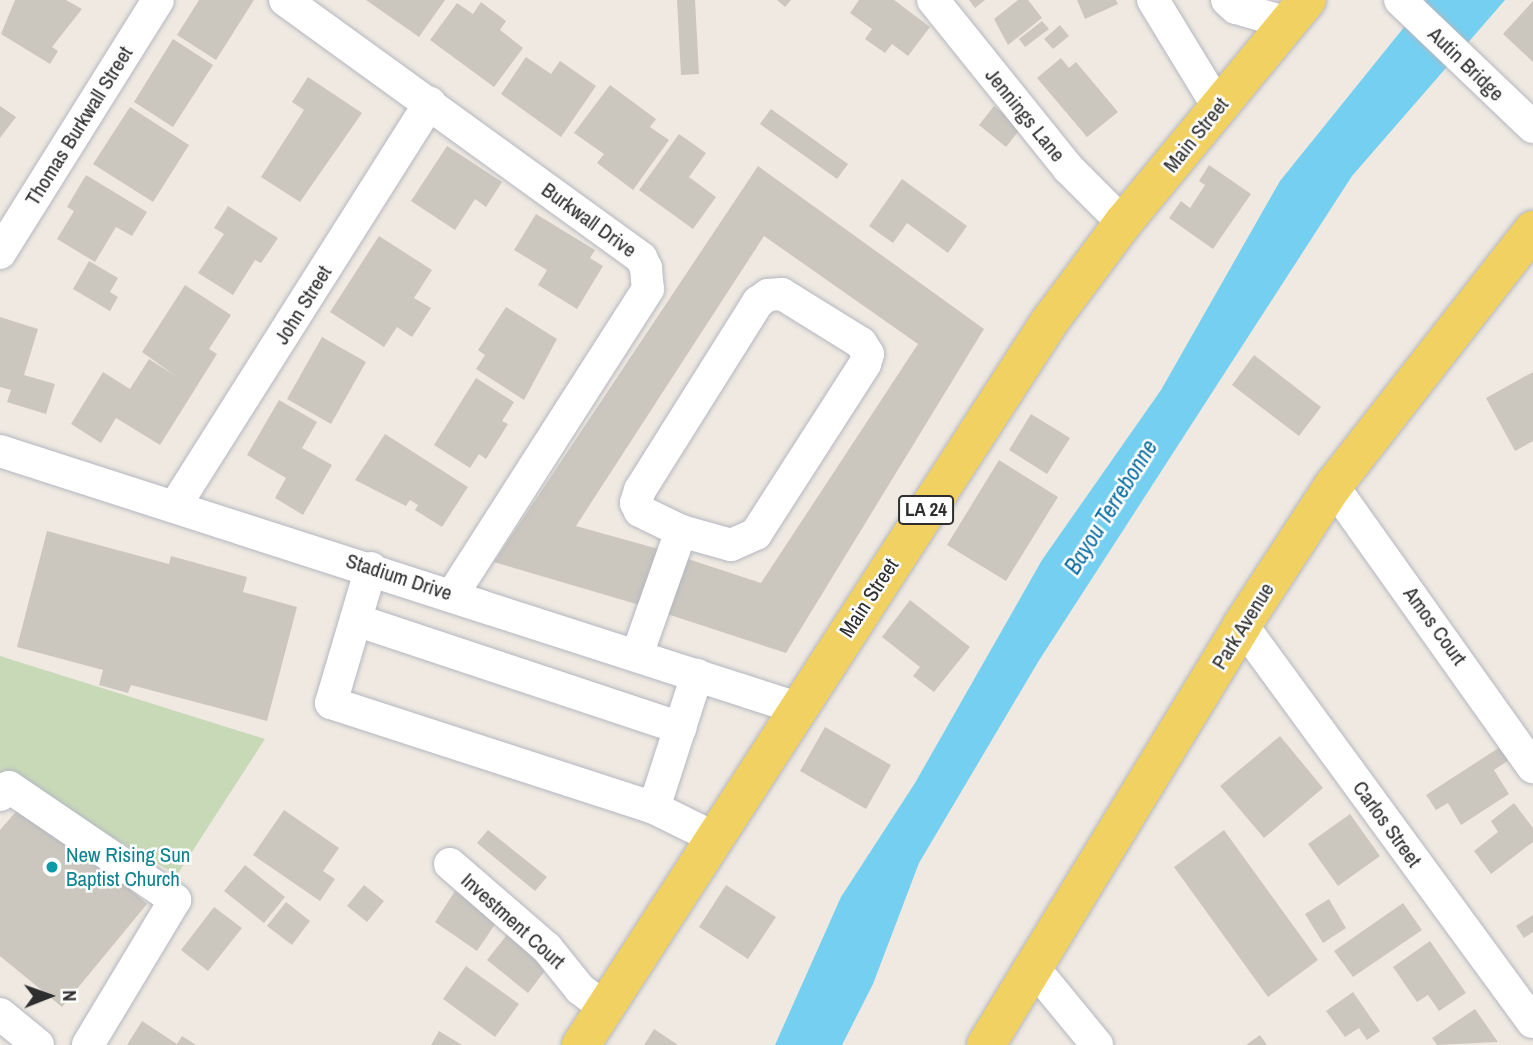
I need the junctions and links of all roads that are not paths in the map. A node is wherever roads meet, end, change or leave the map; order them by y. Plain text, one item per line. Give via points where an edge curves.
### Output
1 (158, 0) edge
2 (285, 0) edge
3 (933, 0) edge
4 (1153, 0) edge
5 (1227, 0) edge
6 (1400, 0) edge
7 (1297, 11) edge
8 (430, 103) junction
9 (1218, 107) junction
10 (1533, 127) edge
11 (1123, 223) junction
12 (1533, 230) edge
13 (0, 253) edge
14 (0, 451) edge
15 (1334, 486) junction
16 (175, 506) junction
17 (681, 531) junction
18 (370, 568) junction
19 (453, 594) junction
20 (356, 620) junction
21 (1241, 625) junction
22 (637, 655) junction
23 (697, 675) junction
24 (797, 708) junction
25 (680, 728) junction
26 (1533, 767) edge
27 (0, 795) edge
28 (654, 808) junction
29 (715, 838) junction
30 (450, 864) dead end
31 (1033, 967) junction
32 (605, 1008) junction
33 (0, 1014) edge
34 (1533, 1022) edge
35 (38, 1045) edge
36 (88, 1045) edge
37 (581, 1045) edge
38 (986, 1045) edge
39 (1097, 1045) edge

1 - 13 street, Thomas Burkwall Street
2 - 8 street, Burkwall Drive
3 - 11 street, Jennings Lane via 1068,168
4 - 9 street
5 - 7 street via 1236,8
6 - 10 street, Autin Bridge
7 - 9 main road, Main Street / LA 24
8 - 16 street, John Street
8 - 19 street, Burkwall Drive via 641,258 648,289
9 - 11 main road, Main Street / LA 24
11 - 24 main road, Main Street / LA 24 via 1050,321
12 - 15 main road, Park Avenue
14 - 16 street, Stadium Drive
15 - 21 main road, Park Avenue
15 - 26 street, Amos Court
16 - 18 street, Stadium Drive
17 - 17 street via 640,511 636,503 640,490 758,302 782,294 860,343 868,354 865,365 756,534 732,545
17 - 22 street
18 - 19 street, Stadium Drive
18 - 20 street
19 - 22 street, Stadium Drive
20 - 25 street
20 - 28 street via 331,703
21 - 31 main road, Park Avenue
21 - 34 street, Carlos Street
22 - 23 street, Stadium Drive
23 - 24 street, Stadium Drive
23 - 25 street
24 - 29 main road, Main Street / LA 24
25 - 28 street
27 - 36 street via 9,787 175,900
28 - 29 street
29 - 32 main road, Main Street / LA 24
30 - 32 street, Investment Court via 547,948 580,989
31 - 38 main road, Park Avenue
31 - 39 street
32 - 37 main road, Main Street / LA 24
33 - 35 street

